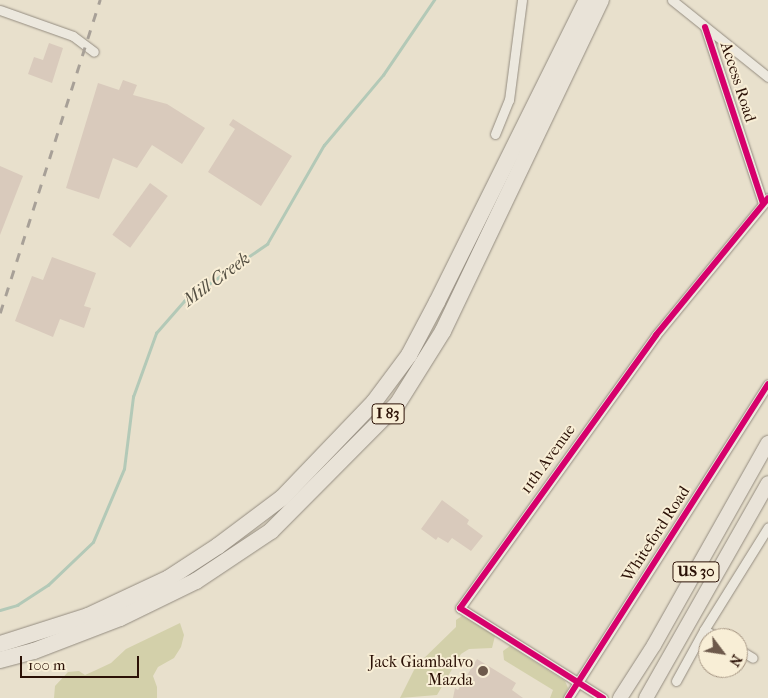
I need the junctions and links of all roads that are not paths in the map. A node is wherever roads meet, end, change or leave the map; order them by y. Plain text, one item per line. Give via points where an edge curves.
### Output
1 (522, 0) edge
2 (587, 0) edge
3 (601, 0) edge
4 (672, 0) edge
5 (0, 10) edge
6 (705, 27) junction
7 (94, 52) dead end
8 (768, 77) edge
9 (495, 134) dead end
10 (765, 200) edge
11 (768, 384) edge
12 (768, 443) edge
13 (768, 483) edge
14 (768, 527) edge
15 (705, 628) edge
16 (698, 641) edge
17 (0, 644) edge
18 (748, 655) edge
19 (753, 658) dead end
20 (0, 660) edge
21 (676, 681) dead end
22 (578, 682) junction
23 (568, 698) edge
24 (603, 698) edge
25 (620, 698) edge
26 (646, 698) edge

1 - 9 street via 509,100
2 - 17 highway, I 83 via 409,355 374,402 282,498 177,573 88,616
3 - 20 highway, I 83 via 443,331 398,403 271,531 203,576 120,618 34,651
4 - 6 street
5 - 7 street via 73,36
6 - 8 street
6 - 10 street, Access Road
10 - 22 street, 11th Avenue via 644,350 460,608
11 - 22 street, Whiteford Road
12 - 25 highway, US 30 via 654,645
13 - 26 highway, US 30
14 - 15 street
16 - 21 street
18 - 19 street
22 - 23 street, Whiteford Road
22 - 24 street, 11th Avenue

